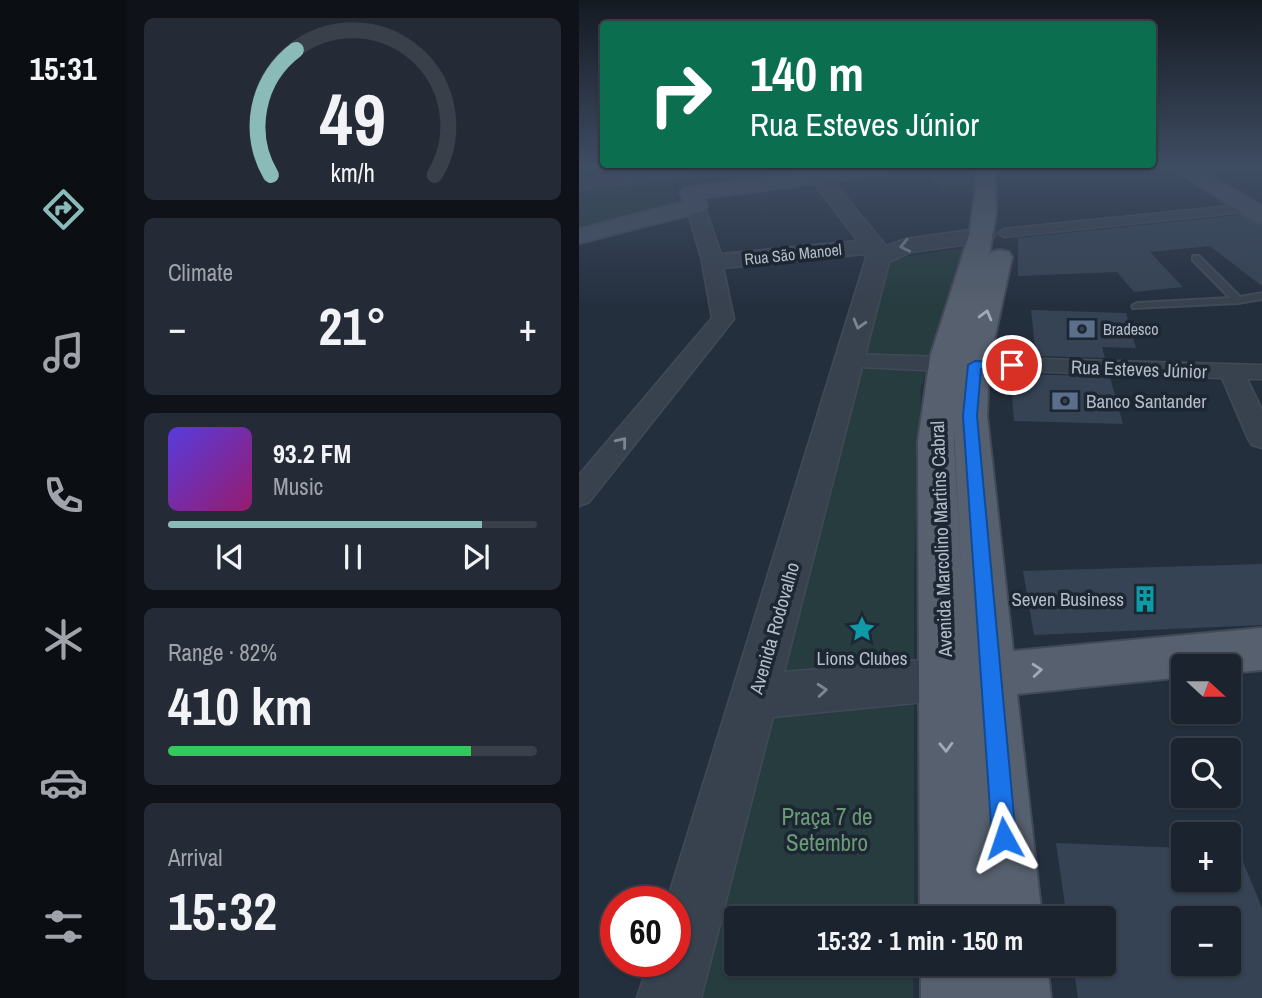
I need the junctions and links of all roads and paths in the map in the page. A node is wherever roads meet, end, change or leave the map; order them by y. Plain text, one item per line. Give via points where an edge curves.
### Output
1 (651, 214) edge
2 (698, 214) edge
3 (847, 214) edge
4 (990, 214) edge
5 (999, 214) edge
6 (1237, 214) edge
7 (994, 234) junction
8 (579, 236) edge
9 (876, 252) junction
10 (1196, 258) dead end
11 (713, 262) junction
12 (1262, 296) edge
13 (1238, 300) junction
14 (1137, 306) dead end
15 (848, 361) junction
16 (959, 364) junction
17 (1231, 371) junction
18 (1262, 372) edge
19 (1262, 439) edge
20 (579, 495) edge
21 (1262, 649) edge
22 (968, 677) junction
23 (754, 697) junction
24 (952, 906) edge
25 (1009, 906) edge
26 (953, 976) edge
27 (1016, 976) edge
28 (669, 998) edge
29 (954, 998) edge
30 (1018, 998) edge

1 - 8 main road
2 - 11 street
3 - 9 street
4 - 7 main road, Avenida Marcolino Martins Cabral
5 - 7 main road, Avenida Marcolino Martins Cabral
6 - 7 street, Rua São Manoel
7 -> 9 street, Rua São Manoel
7 - 16 main road, Avenida Marcolino Martins Cabral via 997,272
9 - 11 street, Rua São Manoel
9 -> 15 street, Avenida Rodovalho
10 - 13 lane
20 -> 11 street via 723,319
12 - 13 lane
13 - 14 lane
15 - 16 street, Rua Esteves Júnior
15 - 23 street, Avenida Rodovalho
16 - 17 street, Rua Esteves Júnior
16 - 22 main road, Avenida Marcolino Martins Cabral via 970,416 972,458
17 - 18 street, Rua Esteves Júnior
17 - 19 street
22 -> 21 main road
23 -> 22 street
22 -> 24 main road, Avenida Marcolino Martins Cabral
22 - 25 main road, Avenida Marcolino Martins Cabral
23 - 28 street, Avenida Rodovalho
26 - 29 main road
27 - 30 main road

